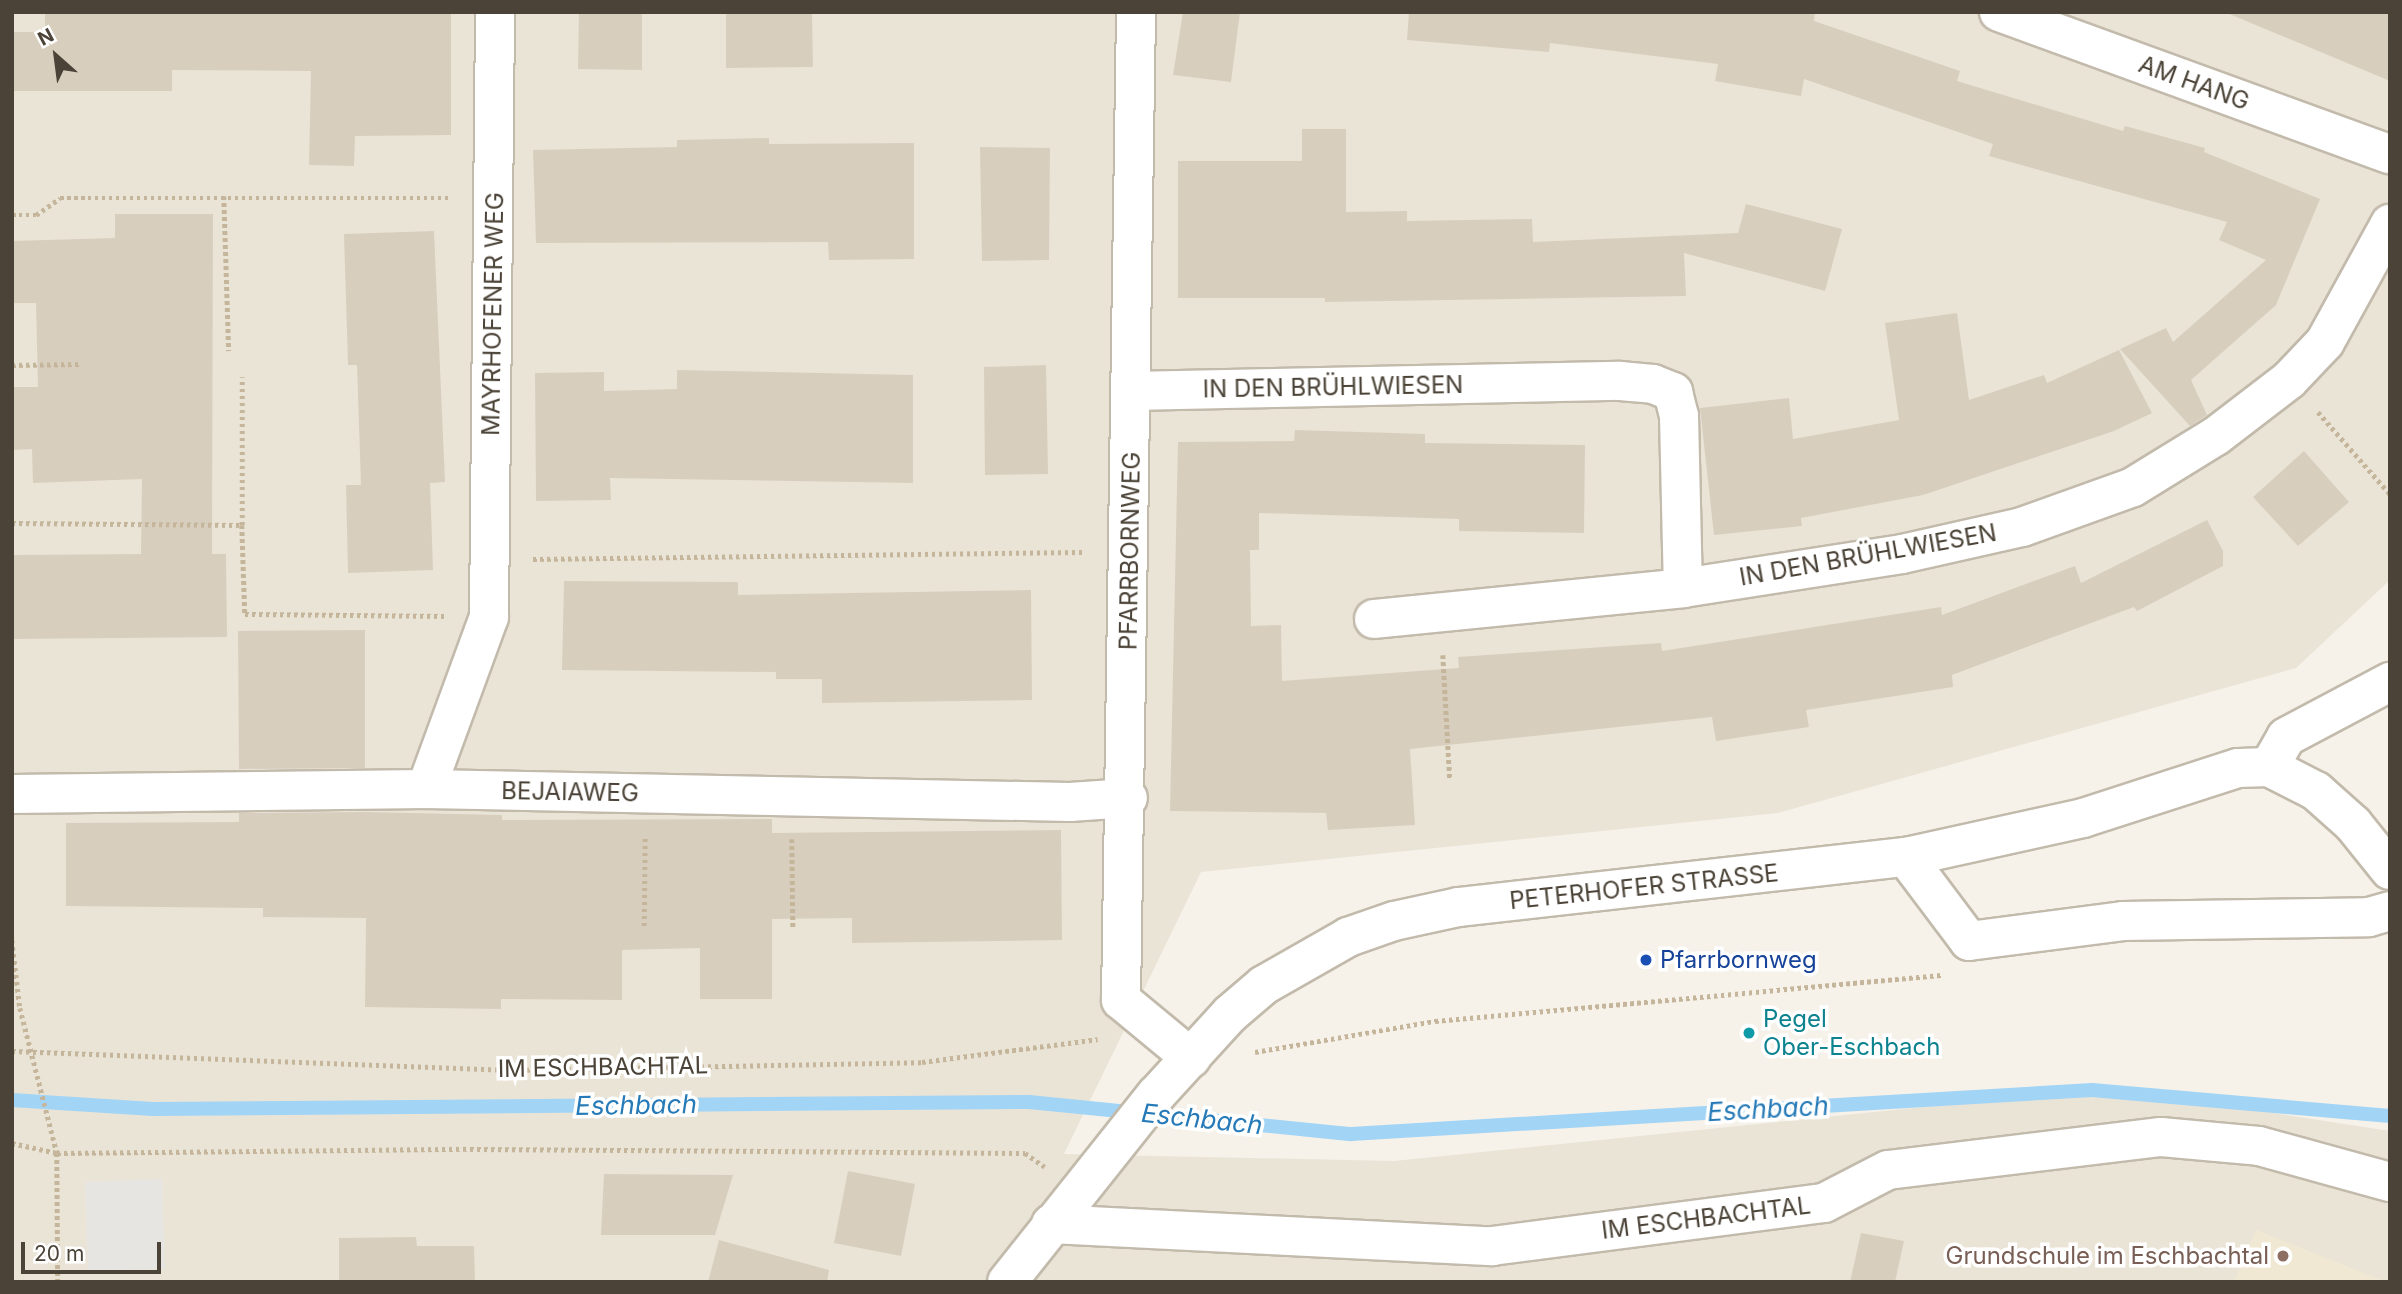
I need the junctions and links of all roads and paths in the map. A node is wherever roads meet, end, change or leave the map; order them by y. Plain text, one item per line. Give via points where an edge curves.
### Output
1 (495, 12) edge
2 (1136, 12) edge
3 (1999, 12) edge
4 (2390, 153) edge
5 (224, 196) junction
6 (495, 199) junction
7 (12, 215) edge
8 (2390, 224) edge
9 (229, 351) dead end
10 (80, 364) dead end
11 (12, 365) edge
12 (242, 377) dead end
13 (2289, 380) junction
14 (1131, 391) junction
15 (2390, 494) edge
16 (12, 523) edge
17 (242, 525) junction
18 (1130, 552) junction
19 (490, 559) junction
20 (1683, 588) junction
21 (1440, 612) junction
22 (489, 617) junction
23 (1374, 619) dead end
24 (2390, 682) edge
25 (2269, 767) junction
26 (1450, 780) dead end
27 (426, 789) junction
28 (645, 793) junction
29 (12, 794) edge
30 (792, 796) junction
31 (1128, 798) junction
32 (1906, 856) junction
33 (2390, 870) edge
34 (2390, 911) edge
35 (644, 926) dead end
36 (793, 927) dead end
37 (12, 940) edge
38 (13, 949) edge
39 (1953, 974) dead end
40 (1111, 1041) dead end
41 (12, 1051) edge
42 (1191, 1058) junction
43 (12, 1143) edge
44 (57, 1153) junction
45 (2390, 1182) edge
46 (1079, 1190) junction
47 (1051, 1224) junction
48 (58, 1282) edge
49 (1007, 1282) edge

1 - 6 street, MAYRHOFENER WEG
2 - 14 street, PFARRBORNWEG
3 - 4 street, AM HANG
5 - 6 path
5 - 7 path via 60,198 36,215
5 - 9 path
6 - 19 street, MAYRHOFENER WEG
8 - 13 street, IN DEN BRÜHLWIESEN via 2325,342
10 - 11 path
12 - 17 path
13 - 15 path
13 - 20 street, IN DEN BRÜHLWIESEN via 2216,436 2133,487 2022,527 1902,554
14 - 18 street, PFARRBORNWEG
14 - 20 street, IN DEN BRÜHLWIESEN via 1653,384 1673,392 1679,416
16 - 17 path
17 - 22 path via 245,614
18 - 19 path
18 - 31 street, PFARRBORNWEG
19 - 22 street, MAYRHOFENER WEG
20 - 21 street, IN DEN BRÜHLWIESEN
21 - 23 street, IN DEN BRÜHLWIESEN
21 - 26 path
22 - 27 street, MAYRHOFENER WEG
24 - 25 street via 2286,737
25 - 32 street, PETERHOFER STRASSE via 2238,768 2083,818
25 - 33 street via 2316,791 2353,824
27 - 28 street, BEJAIAWEG
27 - 29 street, BEJAIAWEG
28 - 30 street, BEJAIAWEG
28 - 35 path
30 - 31 street, BEJAIAWEG via 1070,802
30 - 36 path
31 - 42 street, PFARRBORNWEG via 1121,1000
32 - 34 street via 1969,941 2123,921 2369,917
32 - 42 street, PETERHOFER STRASSE via 1459,907 1394,920 1348,937 1264,985 1230,1014
37 - 38 path
38 - 44 path, bridge via 20,1008
39 - 42 path via 1435,1021 1240,1055
40 - 41 path, IM ESCHBACHTAL via 1097,1039 922,1062 512,1070
42 - 46 street, PETERHOFER STRASSE
43 - 44 path
44 - 46 path via 470,1149 1025,1153
44 - 48 path
45 - 47 street, IM ESCHBACHTAL via 2259,1146 2161,1137 1888,1170 1824,1203 1492,1246
46 - 47 street, PETERHOFER STRASSE
47 - 49 street, PETERHOFER STRASSE

